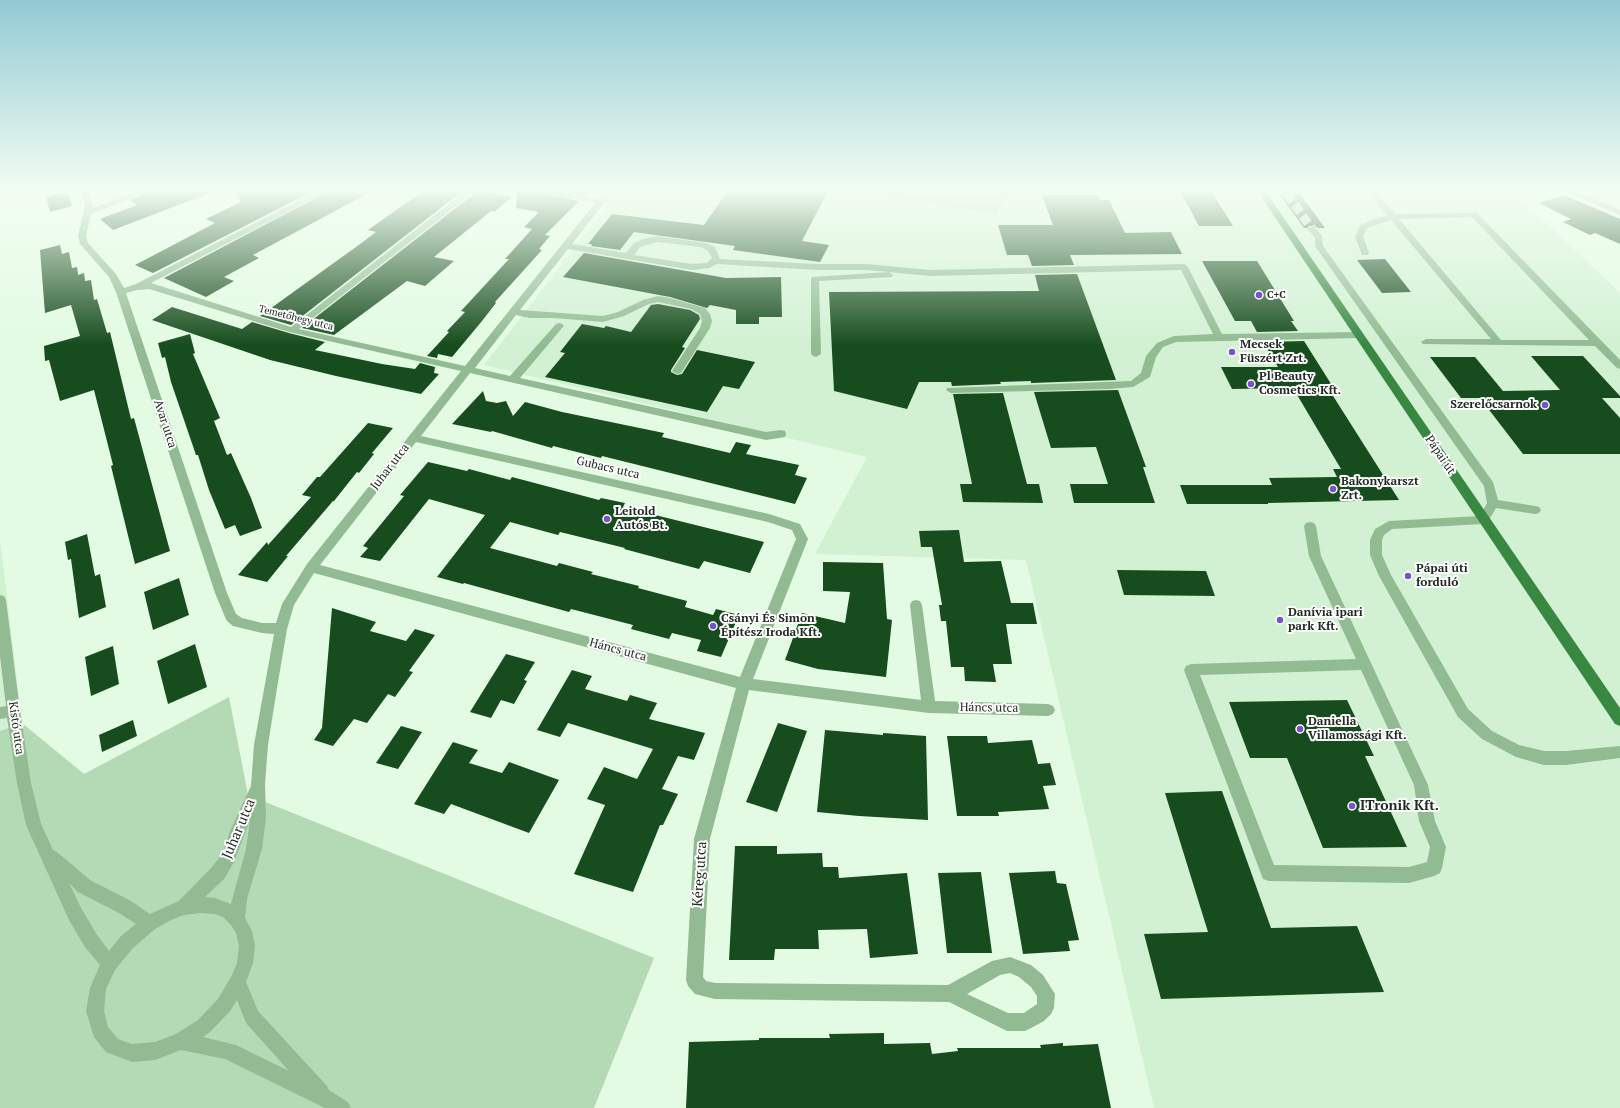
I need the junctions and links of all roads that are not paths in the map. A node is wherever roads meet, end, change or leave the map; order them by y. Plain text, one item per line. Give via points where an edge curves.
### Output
1 (83, 241) edge
2 (228, 241) edge
3 (408, 241) edge
4 (570, 241) edge
5 (650, 241) edge
6 (670, 241) edge
7 (1294, 241) edge
8 (1319, 241) tunnel mouth
9 (1360, 241) edge
10 (1412, 241) edge
11 (1499, 241) edge
12 (566, 246) junction
13 (1365, 253) dead end
14 (628, 256) junction
15 (715, 261) junction
16 (931, 273) junction
17 (136, 287) junction
18 (121, 292) junction
19 (513, 312) junction
20 (559, 326) dead end
21 (292, 330) junction
22 (1358, 335) junction
23 (1219, 337) junction
24 (1426, 342) dead end
25 (1499, 343) junction
26 (1598, 343) junction
27 (816, 354) dead end
28 (1620, 366) edge
29 (468, 369) junction
30 (677, 371) dead end
31 (512, 379) junction
32 (951, 390) dead end
33 (782, 434) dead end
34 (413, 438) junction
35 (1493, 503) junction
36 (1535, 510) dead end
37 (1483, 520) junction
38 (1310, 526) dead end
39 (796, 527) joint
40 (311, 567) junction
41 (0, 600) edge
42 (916, 605) dead end
43 (281, 629) junction
44 (1365, 664) junction
45 (744, 684) junction
46 (929, 707) junction
47 (1048, 710) dead end
48 (6, 712) edge
49 (1620, 720) edge
50 (1620, 752) edge
51 (258, 784) junction
52 (47, 852) junction
53 (184, 907) junction
54 (237, 919) junction
55 (149, 923) junction
56 (110, 964) junction
57 (238, 982) junction
58 (950, 994) junction
59 (181, 1041) junction
60 (326, 1098) junction
61 (342, 1108) edge

1 - 18 street, Avar utca via 113,276
2 - 17 street
3 - 21 street
4 - 12 street, Juhar utca
5 - 14 street via 633,248
6 - 15 street via 703,245 712,249
7 - 22 main road, Pápai út
8 - 35 street via 1319,246 1489,485
9 - 13 street
10 - 25 street
11 - 26 street
12 - 14 street
12 - 19 street, Juhar utca
14 - 15 street via 698,268
15 - 16 street via 816,267 867,267
16 - 23 street via 1184,267
16 - 27 street via 815,279
17 - 18 street, Temetőhegy utca
17 - 21 street, Temetőhegy utca via 150,286
18 - 43 street, Avar utca via 231,617 248,625
19 - 29 street, Juhar utca
19 - 30 street via 603,319 658,299 694,307 702,310 707,321
20 - 31 street
21 - 29 street, Temetőhegy utca
22 - 23 street
22 - 37 main road, Pápai út
23 - 32 street via 1174,340 1160,345 1151,356 1146,375 1133,384
24 - 25 street
25 - 26 street
26 - 28 street
29 - 31 street, Temetőhegy utca
29 - 34 street, Juhar utca
31 - 33 street, Temetőhegy utca via 766,436
34 - 39 street, Gubacs utca via 762,516
34 - 40 street, Juhar utca
35 - 36 street
35 - 37 street
37 - 49 main road, Pápai út
37 - 50 street via 1389,525 1379,532 1376,540 1376,555 1385,576 1463,713 1487,735 1516,751 1544,758
38 - 44 street via 1315,556
39 - 45 street, Kéreg utca via 802,539
40 - 43 street, Juhar utca via 288,604
40 - 45 street, Háncs utca
41 - 48 street, Kistó utca
42 - 46 street
43 - 51 street, Juhar utca via 261,745
44 - 44 street via 1421,785 1427,821 1438,848 1434,868 1409,875 1269,873 1191,670
45 - 46 street, Háncs utca
45 - 58 street, Kéreg utca via 702,839 694,980 701,988 715,991
46 - 47 street, Háncs utca
48 - 52 street, Kistó utca via 28,803 39,837
51 - 53 street, Juhar utca via 229,856 218,873
51 - 54 street, Juhar utca via 258,817 254,848 239,899
52 - 55 street, Kistó utca via 84,886 125,907
52 - 56 street, Kistó utca via 75,914 91,941
53 - 54 street via 215,906 228,911
53 - 55 street
54 - 57 street via 244,931 247,946 245,963
55 - 56 street via 127,942
56 - 59 street via 98,988 95,1011 100,1031 112,1046 132,1053 155,1051
57 - 59 street via 224,1005 204,1026
57 - 60 street via 252,1017
58 - 58 street, Kéreg utca via 1007,1022 1025,1022 1038,1016 1045,1008 1046,994 1037,981 1025,971 1010,965 998,967
59 - 60 street via 236,1054
60 - 61 street

